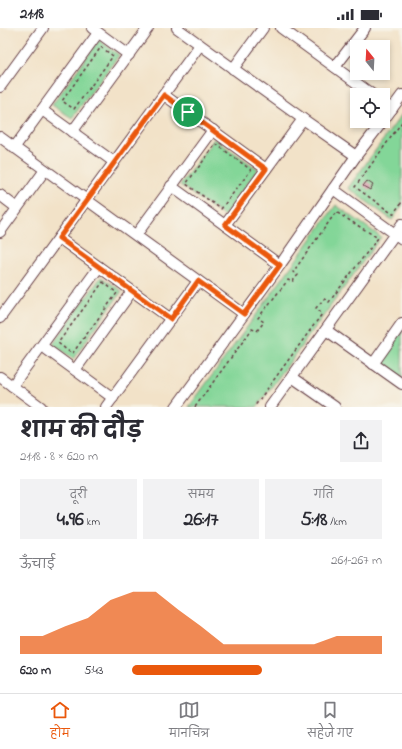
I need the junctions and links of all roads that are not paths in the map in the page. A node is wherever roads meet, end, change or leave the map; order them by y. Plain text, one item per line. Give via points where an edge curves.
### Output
1 (43, 28) edge
2 (148, 28) edge
3 (177, 28) edge
4 (263, 28) edge
5 (281, 28) edge
6 (365, 28) edge
7 (95, 30) edge
8 (200, 45) junction
9 (129, 54) junction
10 (335, 67) junction
11 (233, 69) junction
12 (0, 87) edge
13 (364, 88) edge
14 (164, 95) junction
15 (402, 95) edge
16 (392, 109) joint
17 (42, 110) junction
18 (390, 112) edge
19 (303, 119) junction
20 (378, 128) edge
21 (213, 130) junction
22 (72, 132) junction
23 (0, 137) edge
24 (14, 148) junction
25 (356, 156) junction
26 (114, 162) junction
27 (266, 169) junction
28 (45, 170) junction
29 (172, 186) junction
30 (334, 189) junction
31 (0, 195) edge
32 (87, 200) junction
33 (17, 208) junction
34 (402, 224) edge
35 (225, 225) junction
36 (0, 232) edge
37 (136, 236) junction
38 (398, 236) edge
39 (59, 238) junction
40 (280, 265) junction
41 (100, 267) junction
42 (198, 281) junction
43 (132, 291) junction
44 (244, 314) junction
45 (0, 318) edge
46 (171, 319) junction
47 (402, 323) edge
48 (326, 330) junction
49 (42, 346) junction
50 (373, 364) junction
51 (75, 370) junction
52 (0, 377) edge
53 (292, 377) junction
54 (402, 384) edge
55 (12, 386) junction
56 (113, 398) junction
57 (41, 407) edge
58 (106, 407) edge
59 (176, 407) edge
60 (270, 407) edge
61 (335, 407) edge

1 - 12 street
2 - 9 street
3 - 8 street
4 - 11 street
5 - 10 street
6 - 10 street
7 - 9 street
7 - 17 street
8 - 11 street
8 - 14 street
9 - 22 street
10 - 13 street
11 - 19 street
14 - 21 street
14 - 26 street
15 - 16 street
16 - 18 street
17 - 22 street
17 - 24 street
19 - 25 street
19 - 27 street
20 - 25 street
21 - 27 street
21 - 29 street
22 - 26 street
23 - 24 street
24 - 28 street
25 - 30 street
26 - 32 street
27 - 35 street
28 - 32 street
28 - 33 street
29 - 35 street
29 - 37 street
30 - 38 street
30 - 40 street
31 - 33 street
32 - 37 street
32 - 39 street
33 - 36 street
34 - 38 street
35 - 40 street
37 - 42 street
38 - 48 street
39 - 41 street
39 - 45 street
40 - 44 street
41 - 43 street
41 - 49 street
42 - 44 street
42 - 46 street
43 - 46 street
43 - 51 street
44 - 59 street
46 - 56 street
47 - 50 street
48 - 50 street
48 - 53 street
49 - 51 street
49 - 55 street
50 - 54 street
51 - 56 street
52 - 55 street
53 - 60 street
53 - 61 street
55 - 57 street
56 - 58 street

